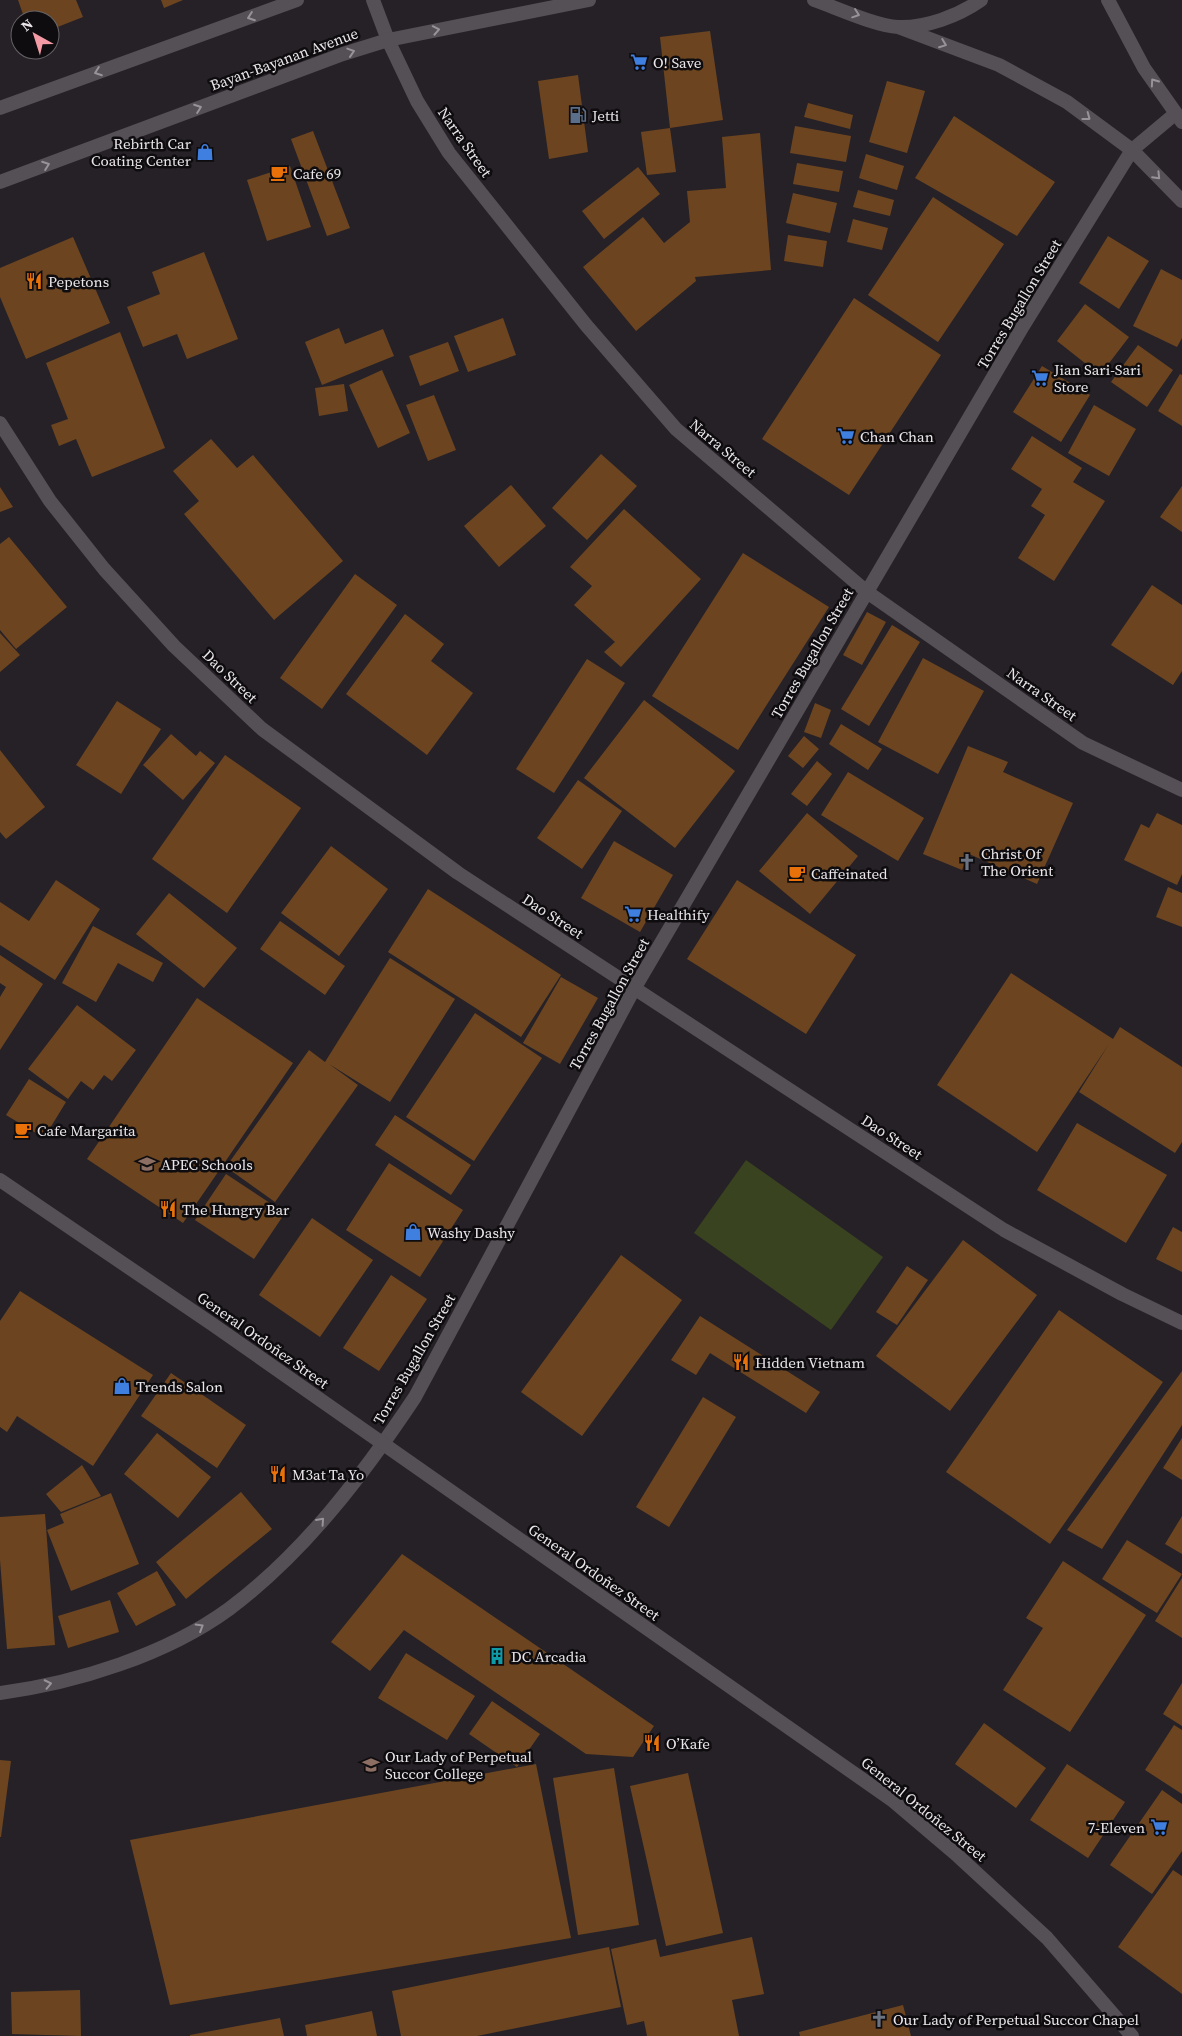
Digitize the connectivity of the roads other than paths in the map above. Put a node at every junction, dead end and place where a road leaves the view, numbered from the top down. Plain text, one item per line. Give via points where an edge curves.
1 (296, 0) edge
2 (373, 0) edge
3 (589, 0) edge
4 (814, 0) edge
5 (981, 0) edge
6 (1108, 0) edge
7 (898, 27) junction
8 (388, 40) junction
9 (0, 108) edge
10 (1179, 118) edge
11 (1132, 150) junction
12 (0, 182) edge
13 (1182, 202) edge
14 (0, 423) edge
15 (867, 592) junction
16 (1182, 790) edge
17 (634, 989) junction
18 (0, 1180) edge
19 (1182, 1323) edge
20 (383, 1445) junction
21 (0, 1693) edge
22 (1132, 2036) edge

1 -> 9 street
2 - 8 street, Narra Street
8 -> 3 street, Bayan-Bayanan Avenue
4 -> 7 street
5 - 7 street via 966,10 925,24
10 -> 6 street via 1144,68
7 -> 11 street via 999,65 1067,102
12 -> 8 street, Bayan-Bayanan Avenue
8 - 15 street, Narra Street via 417,101 449,153 586,325 676,429
10 - 11 street, Torres Bugallon Street
11 -> 13 street
11 - 15 street, Torres Bugallon Street via 1018,335
14 - 17 street, Dao Street via 50,502 104,569 174,646 262,729 458,873
15 - 16 street, Narra Street via 1083,743
15 - 17 street, Torres Bugallon Street
17 - 19 street, Dao Street via 1004,1230
17 - 20 street, Torres Bugallon Street via 414,1397
18 - 20 street, General Ordoñez Street
21 -> 20 street, Torres Bugallon Street via 62,1681 141,1655 178,1640 227,1610 302,1542
20 - 22 street, General Ordoñez Street via 892,1800 1047,1938

